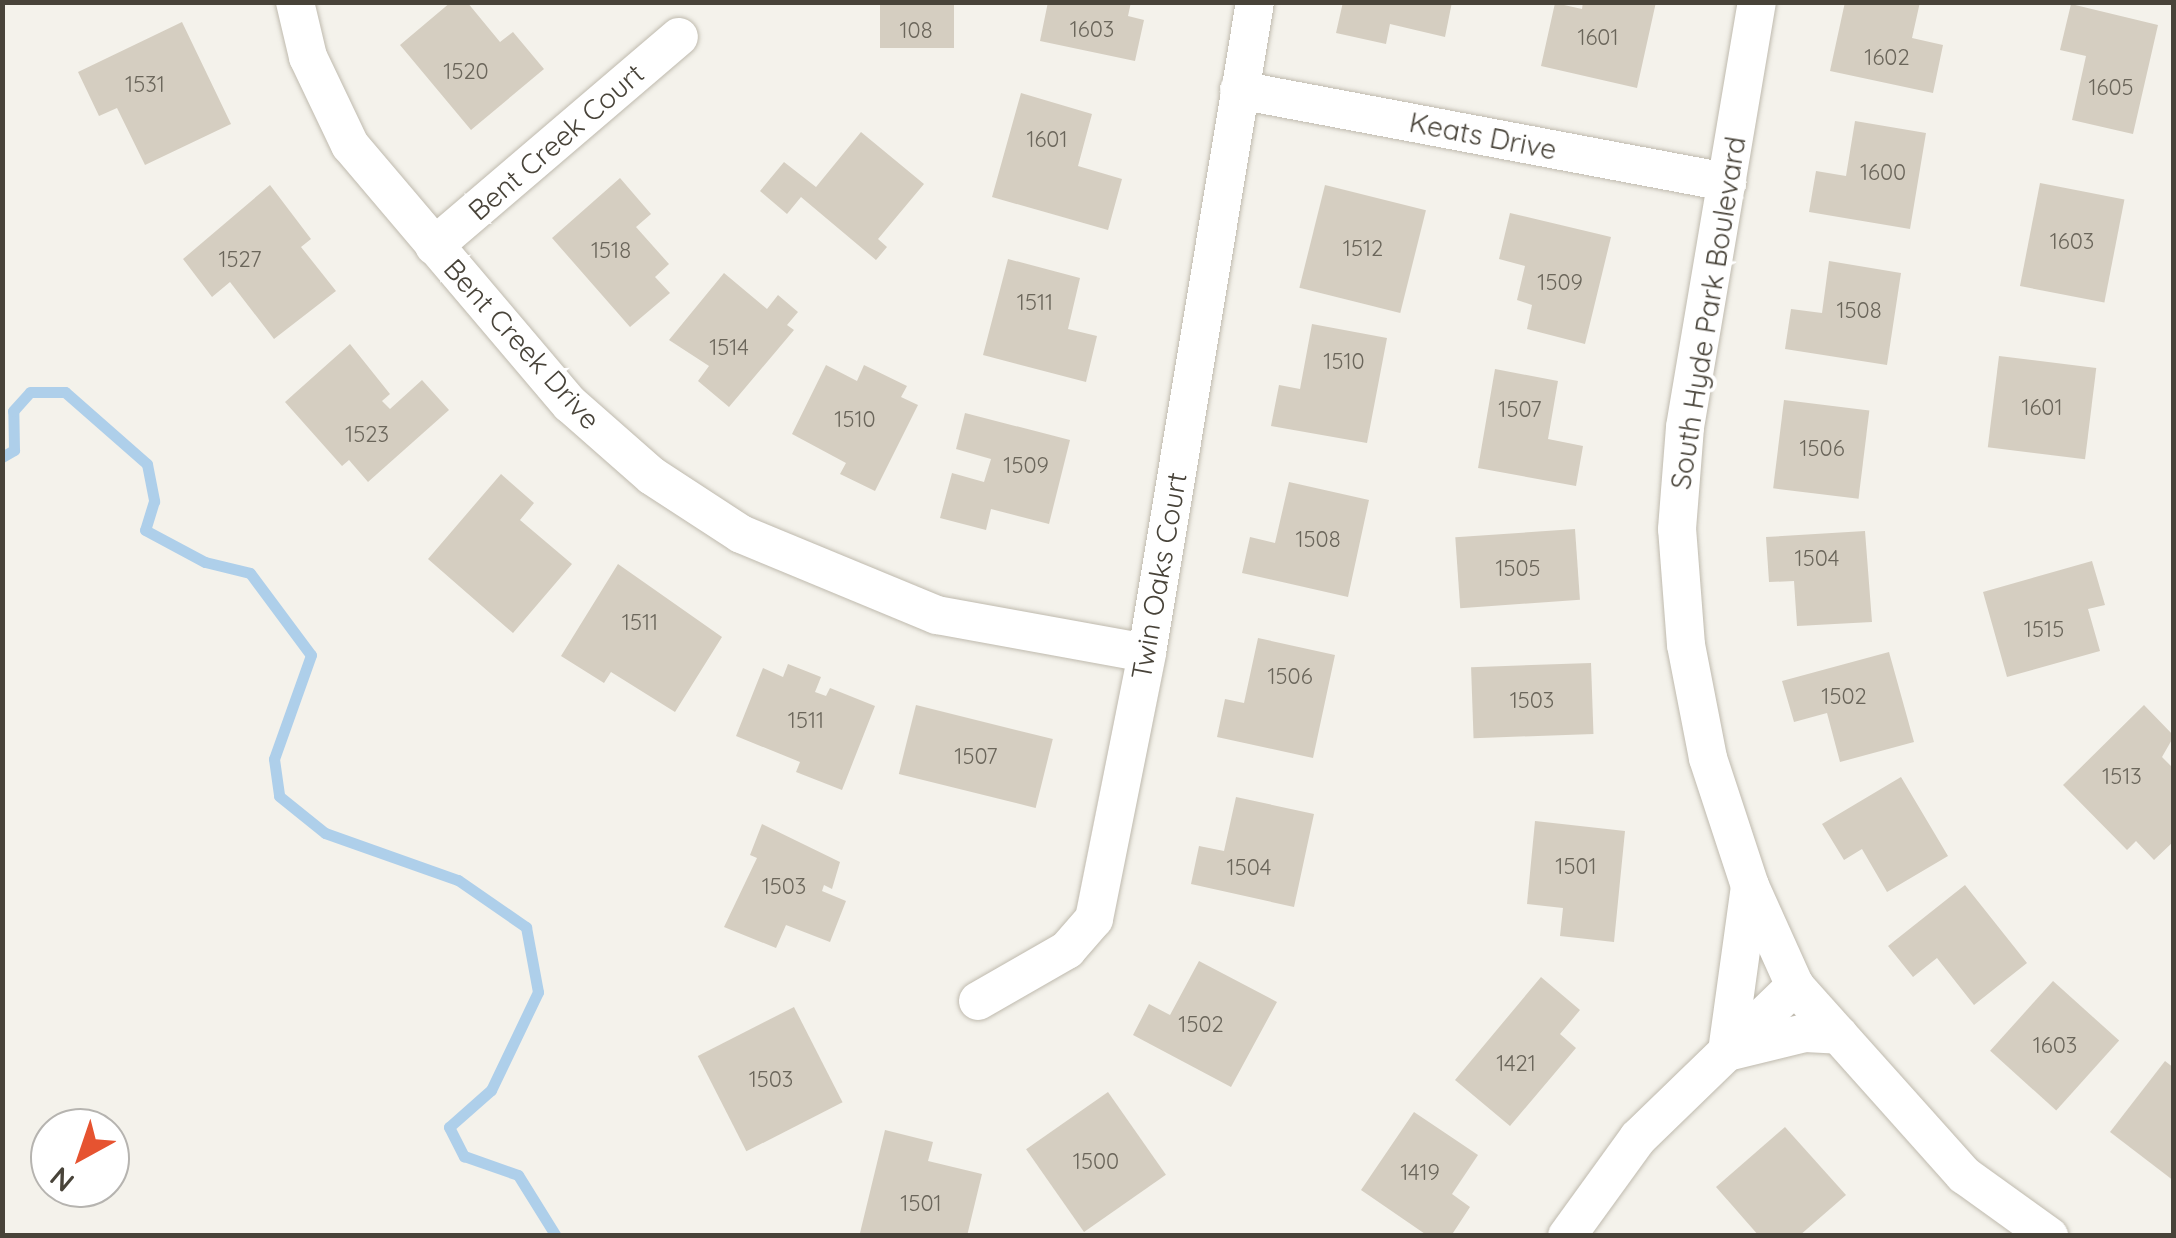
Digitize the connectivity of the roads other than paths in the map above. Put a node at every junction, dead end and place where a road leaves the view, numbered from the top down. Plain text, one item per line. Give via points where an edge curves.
1 (295, 2) edge
2 (1254, 2) edge
3 (1757, 2) edge
4 (679, 37) dead end
5 (1239, 90) junction
6 (1726, 182) junction
7 (434, 246) junction
8 (1147, 653) junction
9 (1750, 886) junction
10 (1795, 986) junction
11 (978, 1001) dead end
12 (1839, 1035) junction
13 (1727, 1052) junction
14 (1567, 1236) edge
15 (2049, 1236) edge

1 - 7 street, Bent Creek Drive via 308,57 350,145
2 - 5 street, Twin Oaks Court
3 - 6 street, South Hyde Park Boulevard
4 - 7 street, Bent Creek Court
5 - 6 street, Keats Drive
5 - 8 street, Twin Oaks Court
6 - 9 street, South Hyde Park Boulevard via 1685,427 1677,528 1686,645 1708,758
7 - 8 street, Bent Creek Drive via 570,404 652,476 741,534 936,615
8 - 11 street, Twin Oaks Court via 1094,919 1067,950
9 - 10 street, South Hyde Park Boulevard
9 - 13 street
10 - 12 street, South Hyde Park Boulevard
10 - 13 street
12 - 13 street via 1805,1033
12 - 15 street, South Hyde Park Boulevard via 1964,1176
13 - 14 street via 1638,1138

